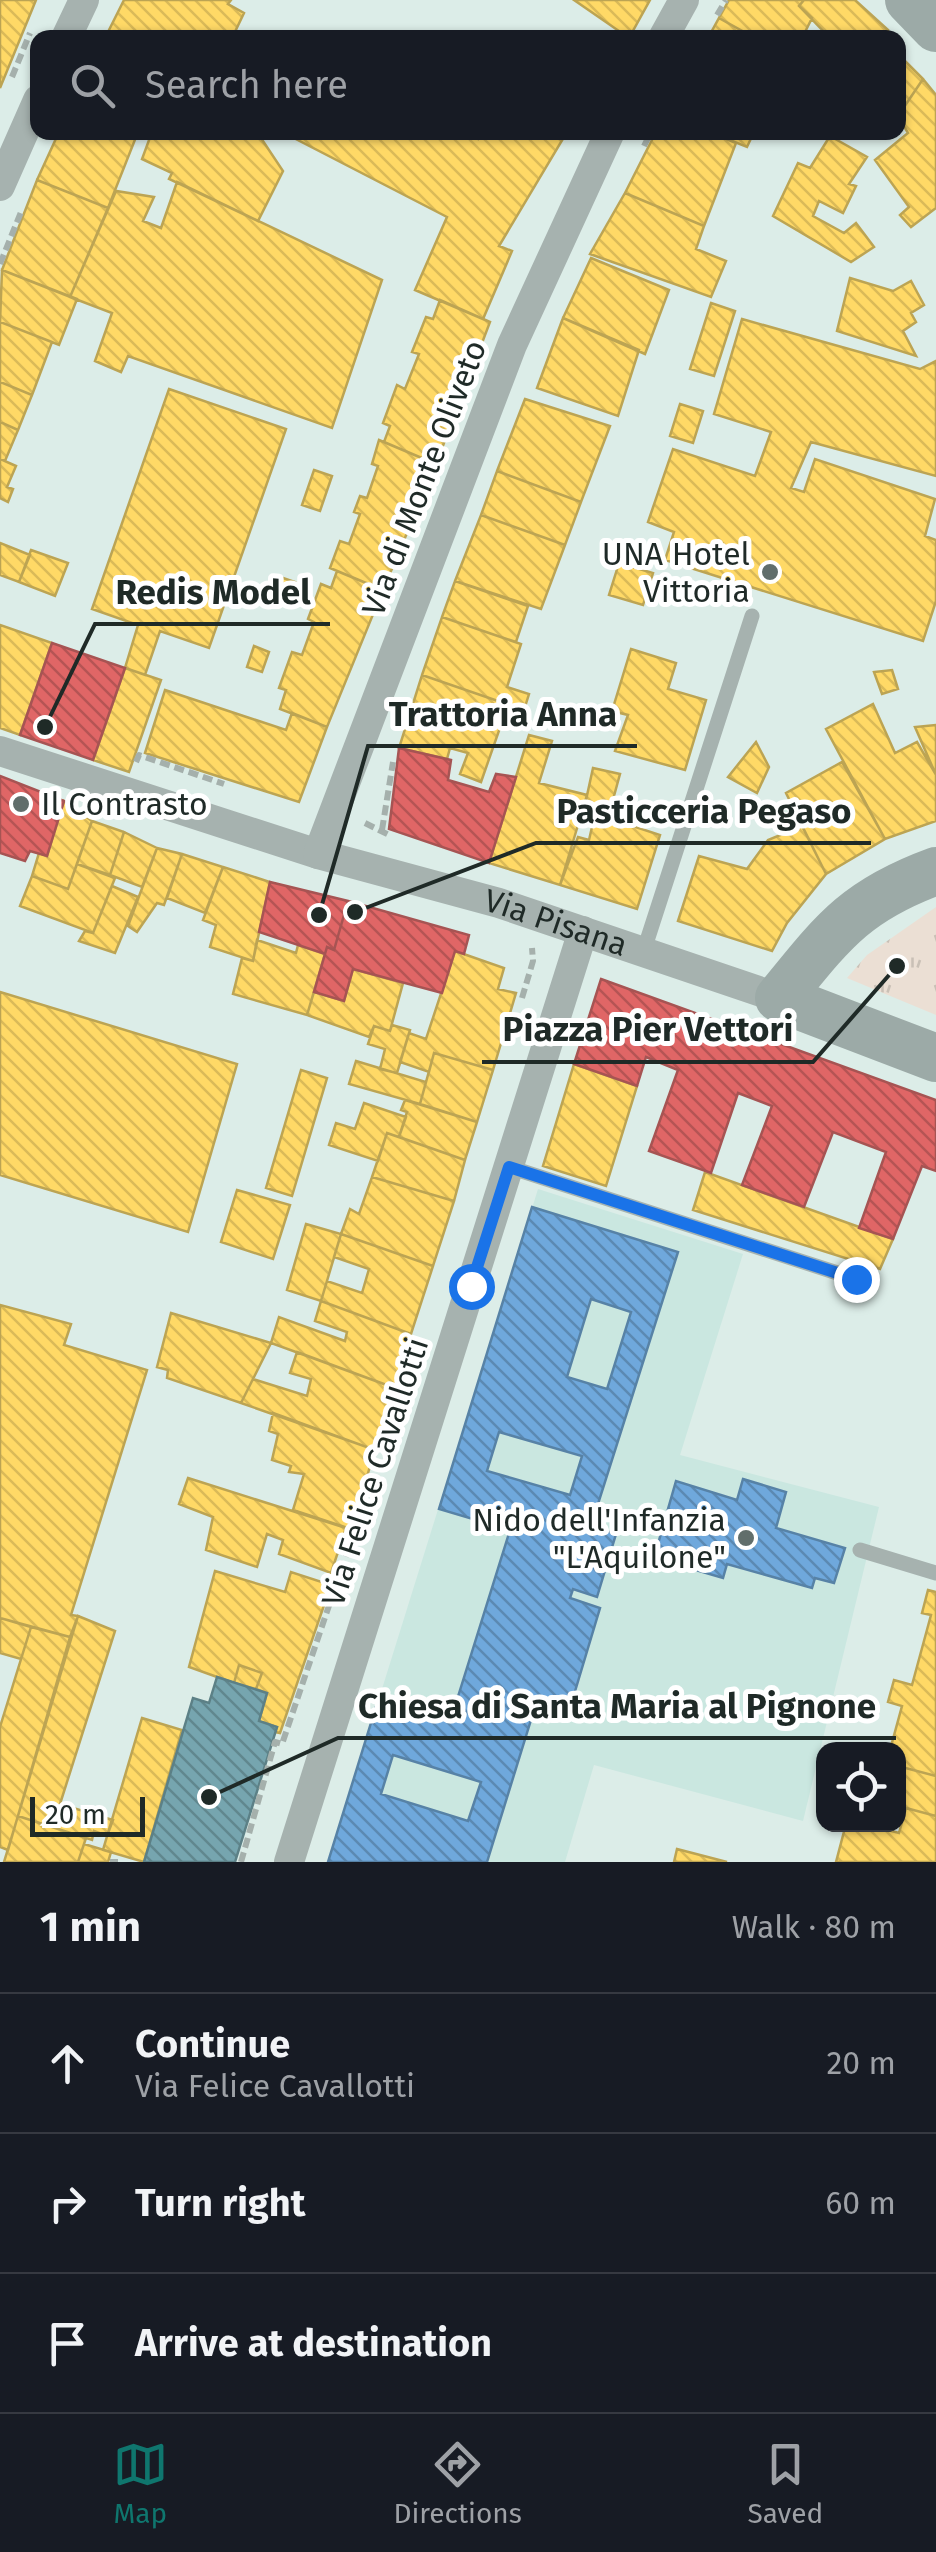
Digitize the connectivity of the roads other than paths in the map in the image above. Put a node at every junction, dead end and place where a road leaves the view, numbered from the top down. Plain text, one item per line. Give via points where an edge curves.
1 (84, 0) edge
2 (684, 0) edge
3 (909, 0) edge
4 (936, 28) edge
5 (70, 30) edge
6 (668, 30) edge
7 (30, 118) edge
8 (606, 140) edge
9 (0, 186) edge
10 (752, 616) dead end
11 (0, 751) edge
12 (318, 854) junction
13 (936, 871) edge
14 (584, 931) junction
15 (644, 950) junction
16 (779, 998) junction
17 (936, 1058) edge
18 (509, 1167) junction
19 (856, 1279) dead end
20 (860, 1550) dead end
21 (936, 1573) edge
22 (289, 1862) edge

1 - 5 street
2 - 6 street
3 - 4 main road
7 - 9 street
8 - 12 street, Via di Monte Oliveto via 512,345
10 - 15 lane
11 - 12 street, Via Pisana
12 - 14 street, Via Pisana
13 - 16 main road via 850,914
14 - 15 street, Via Pisana
14 - 18 street, Via Felice Cavallotti
15 - 16 street, Via Pisana
16 - 17 main road, Via Pisana
18 - 19 lane
18 - 22 street, Via Felice Cavallotti
20 - 21 lane

